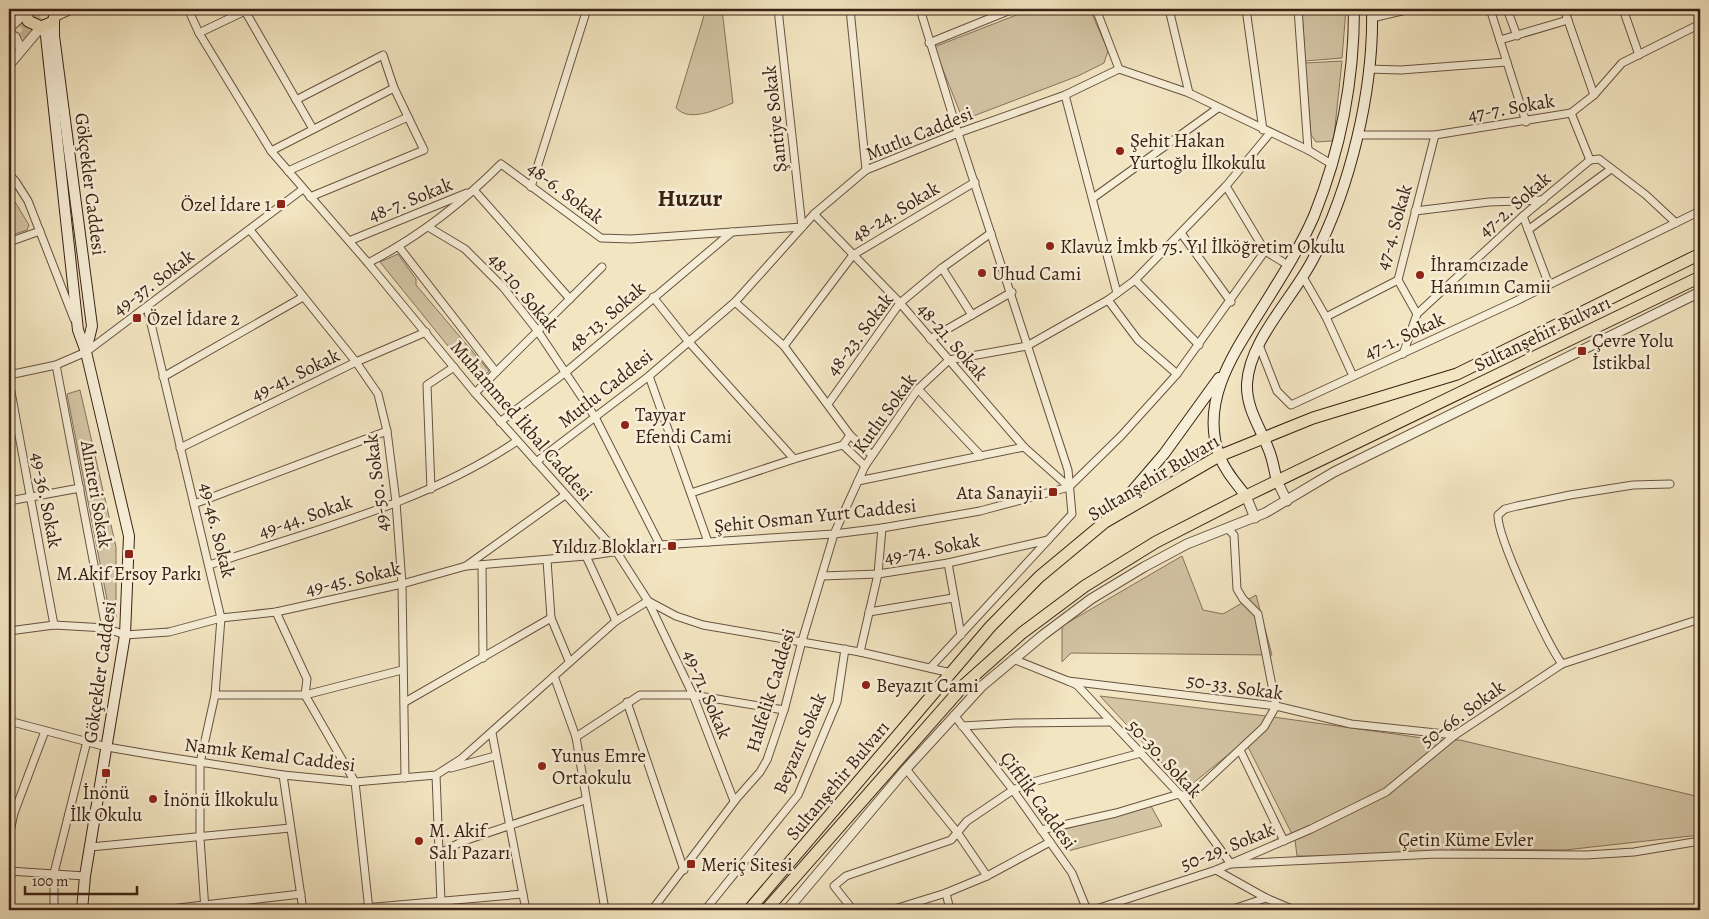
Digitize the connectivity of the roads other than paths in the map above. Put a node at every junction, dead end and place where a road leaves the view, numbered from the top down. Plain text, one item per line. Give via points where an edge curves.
1 (71, 9) edge
2 (188, 9) edge
3 (587, 9) edge
4 (778, 9) edge
5 (850, 9) edge
6 (920, 9) edge
7 (1013, 9) edge
8 (1096, 9) edge
9 (1169, 9) edge
10 (1246, 9) edge
11 (1298, 9) edge
12 (1354, 9) edge
13 (1410, 9) edge
14 (1490, 9) edge
15 (1508, 9) edge
16 (1564, 9) edge
17 (1623, 9) edge
18 (25, 10) edge
19 (1004, 10) edge
20 (1385, 12) edge
21 (1372, 13) edge
22 (1700, 14) edge
23 (56, 15) edge
24 (1568, 20) junction
25 (1699, 25) edge
26 (42, 27) junction
27 (9, 28) edge
28 (199, 33) junction
29 (9, 36) edge
30 (1517, 36) junction
31 (1500, 40) junction
32 (929, 43) junction
33 (13, 49) edge
34 (1640, 55) junction
35 (1507, 62) junction
36 (9, 65) edge
37 (1119, 69) junction
38 (1368, 69) junction
39 (394, 88) junction
40 (1189, 93) junction
41 (1065, 95) junction
42 (1594, 95) junction
43 (296, 100) junction
44 (1218, 108) junction
45 (1571, 113) junction
46 (408, 117) junction
47 (1526, 122) junction
48 (313, 129) junction
49 (1267, 132) junction
50 (958, 134) junction
51 (1358, 135) junction
52 (1435, 136) junction
53 (1308, 150) junction
54 (271, 151) junction
55 (1590, 160) junction
56 (1333, 165) junction
57 (1611, 169) junction
58 (866, 170) junction
59 (288, 171) junction
60 (9, 174) edge
61 (975, 182) junction
62 (1226, 186) junction
63 (531, 187) junction
64 (303, 189) junction
65 (474, 190) junction
66 (310, 197) junction
67 (1093, 198) junction
68 (1543, 200) junction
69 (1415, 211) junction
70 (1700, 211) edge
71 (814, 214) junction
72 (1523, 216) junction
73 (1676, 223) junction
74 (802, 227) junction
75 (430, 228) junction
76 (250, 230) junction
77 (1528, 230) junction
78 (40, 232) junction
79 (732, 232) junction
80 (992, 233) junction
81 (1181, 233) junction
82 (350, 241) junction
83 (9, 242) edge
84 (399, 247) junction
85 (1265, 251) junction
86 (1700, 254) edge
87 (853, 255) junction
88 (368, 263) junction
89 (1288, 265) junction
90 (602, 267) dead end
91 (942, 268) junction
92 (1700, 276) edge
93 (1303, 277) junction
94 (1135, 280) junction
95 (1398, 280) junction
96 (1549, 285) junction
97 (1012, 292) junction
98 (1700, 292) edge
99 (1117, 293) junction
100 (303, 297) junction
101 (653, 297) junction
102 (570, 299) junction
103 (1108, 300) junction
104 (735, 302) junction
105 (1230, 302) junction
106 (900, 303) junction
107 (147, 307) junction
108 (1417, 314) junction
109 (972, 315) junction
110 (1326, 317) junction
111 (78, 330) junction
112 (537, 330) junction
113 (426, 332) junction
114 (930, 339) junction
115 (688, 341) junction
116 (1199, 345) junction
117 (1259, 345) junction
118 (784, 346) junction
119 (1027, 346) junction
120 (86, 352) junction
121 (1403, 354) junction
122 (949, 360) junction
123 (356, 362) junction
124 (56, 365) junction
125 (454, 367) junction
126 (1227, 367) junction
127 (496, 372) junction
128 (566, 372) junction
129 (9, 374) edge
130 (1177, 374) junction
131 (649, 376) junction
132 (1353, 376) junction
133 (163, 377) junction
134 (9, 381) edge
135 (918, 389) junction
136 (475, 393) junction
137 (828, 404) junction
138 (595, 417) junction
139 (500, 422) junction
140 (387, 430) junction
141 (850, 435) junction
142 (1263, 437) junction
143 (517, 441) junction
144 (843, 445) junction
145 (1024, 447) junction
146 (180, 448) junction
147 (872, 454) junction
148 (981, 456) junction
149 (1219, 456) junction
150 (794, 458) junction
151 (536, 462) junction
152 (864, 466) junction
153 (858, 481) junction
154 (1276, 482) junction
155 (1670, 484) dead end
156 (80, 488) junction
157 (1068, 488) junction
158 (431, 489) junction
159 (690, 493) junction
160 (565, 495) junction
161 (1246, 496) junction
162 (30, 497) junction
163 (9, 501) edge
164 (1287, 501) junction
165 (396, 502) junction
166 (194, 504) junction
167 (1255, 518) junction
168 (1105, 522) junction
169 (882, 528) junction
170 (1228, 529) junction
171 (834, 534) junction
172 (1048, 540) junction
173 (708, 542) junction
174 (660, 545) junction
175 (616, 551) junction
176 (586, 556) junction
177 (547, 560) junction
178 (948, 563) junction
179 (209, 565) junction
180 (482, 565) junction
181 (466, 566) junction
182 (878, 574) junction
183 (822, 576) junction
184 (402, 584) junction
185 (954, 598) junction
186 (648, 602) junction
187 (276, 612) junction
188 (869, 612) junction
189 (221, 618) junction
190 (551, 618) junction
191 (1700, 619) edge
192 (616, 621) junction
193 (54, 625) junction
194 (106, 628) junction
195 (9, 631) edge
196 (125, 635) junction
197 (961, 635) junction
198 (802, 641) junction
199 (845, 649) junction
200 (860, 652) junction
201 (483, 658) junction
202 (1014, 659) junction
203 (569, 661) junction
204 (1562, 664) junction
205 (930, 668) junction
206 (402, 670) junction
207 (951, 673) junction
208 (554, 676) junction
209 (1068, 681) junction
210 (215, 695) junction
211 (305, 695) junction
212 (693, 695) junction
213 (405, 702) junction
214 (627, 702) junction
215 (1276, 706) junction
216 (784, 710) junction
217 (954, 715) junction
218 (9, 721) edge
219 (1110, 722) junction
220 (962, 726) junction
221 (45, 731) junction
222 (492, 733) junction
223 (1455, 735) junction
224 (576, 737) junction
225 (87, 741) junction
226 (107, 747) junction
227 (1240, 750) junction
228 (1141, 753) junction
229 (495, 756) junction
230 (200, 763) junction
231 (906, 769) junction
232 (446, 770) junction
233 (283, 775) junction
234 (436, 775) junction
235 (405, 778) junction
236 (355, 782) junction
237 (1013, 790) junction
238 (1179, 794) junction
239 (585, 800) junction
240 (1368, 800) joint
241 (734, 801) junction
242 (510, 826) junction
243 (290, 828) junction
244 (1041, 830) junction
245 (957, 832) junction
246 (9, 836) edge
247 (200, 838) junction
248 (1284, 841) junction
249 (1700, 841) edge
250 (1050, 842) junction
251 (90, 847) junction
252 (437, 854) junction
253 (1231, 864) junction
254 (684, 870) junction
255 (1216, 870) junction
256 (9, 871) edge
257 (54, 872) junction
258 (85, 876) junction
259 (987, 876) junction
260 (946, 892) junction
261 (301, 894) junction
262 (523, 894) junction
263 (1266, 898) junction
264 (441, 902) junction
265 (1123, 902) junction
266 (204, 908) edge
267 (369, 909) edge
268 (54, 910) edge
269 (82, 910) edge
270 (160, 910) edge
271 (303, 910) edge
272 (341, 910) edge
273 (526, 910) edge
274 (605, 910) edge
275 (652, 910) edge
276 (705, 910) edge
277 (749, 910) edge
278 (766, 910) edge
279 (787, 910) edge
280 (853, 910) edge
281 (891, 910) edge
282 (950, 910) edge
283 (1087, 910) edge
284 (1093, 910) edge
285 (1128, 910) edge
286 (1230, 910) edge
287 (1294, 910) edge

1 - 23 street
2 - 28 street, Muhammed İkbal Caddesi
3 - 63 street
4 - 74 street, Şantiye Sokak
5 - 58 street
6 - 32 street
7 - 19 street
8 - 37 street
9 - 40 street
10 - 49 street
11 - 53 street
12 - 56 main road via 1348,92
13 - 20 street
14 - 31 street
15 - 30 street
16 - 24 street
17 - 34 street
18 - 26 main road via 31,24
18 - 27 street
19 - 32 street
20 - 21 street
21 - 38 main road
22 - 25 street
23 - 26 main road
23 - 120 main road, Gökçekler Caddesi via 54,36 92,326
24 - 30 street
24 - 42 street
25 - 34 street, 47-7. Sokak
26 - 33 street
26 - 111 main road, Gökçekler Caddesi via 46,36
28 - 43 street via 245,11
28 - 54 street, Muhammed İkbal Caddesi
29 - 33 street via 15,37
30 - 31 street
31 - 35 street
32 - 50 street
33 - 36 street
34 - 42 street, 47-7. Sokak via 1622,63
35 - 38 street via 1401,70
35 - 47 street
37 - 40 street
37 - 41 street, Mutlu Caddesi
38 - 51 main road
39 - 43 street via 384,56
39 - 46 street
39 - 48 street
40 - 44 street
41 - 50 street, Mutlu Caddesi
41 - 67 street
42 - 45 street, 47-7. Sokak
43 - 48 street
44 - 49 street
44 - 67 street
45 - 47 street, 47-7. Sokak
45 - 55 street
46 - 59 street
46 - 66 street via 424,150
47 - 52 street, 47-7. Sokak
48 - 54 street
49 - 53 street
49 - 62 street
50 - 58 street, Mutlu Caddesi
50 - 61 street
51 - 52 street, 47-7. Sokak
51 - 93 main road via 1341,196
52 - 69 street, 47-4. Sokak
53 - 56 street
54 - 59 street, Muhammed İkbal Caddesi
55 - 57 street via 1599,159
55 - 68 street, 47-2. Sokak
56 - 89 main road via 1312,218
57 - 73 street
57 - 77 street
58 - 71 street, Mutlu Caddesi
59 - 64 street, Muhammed İkbal Caddesi
60 - 78 street via 28,201
61 - 80 street
61 - 87 street, 48-24. Sokak
62 - 81 street
62 - 85 street
63 - 65 street, 48-6. Sokak via 501,164
63 - 79 street, 48-6. Sokak via 600,238
64 - 66 street, Muhammed İkbal Caddesi
64 - 76 street, 49-37. Sokak
65 - 75 street, 48-7. Sokak
65 - 82 street, 48-7. Sokak
65 - 102 street
66 - 82 street, Muhammed İkbal Caddesi
67 - 99 street
68 - 69 street via 1489,202
68 - 72 street, 47-2. Sokak
69 - 95 street, 47-4. Sokak
70 - 73 street, 47-1. Sokak
71 - 74 street, Mutlu Caddesi
71 - 87 street, 48-21. Sokak
72 - 77 street
72 - 108 street, 47-2. Sokak
73 - 96 street, 47-1. Sokak
74 - 79 street, 48-6. Sokak
74 - 104 street, Mutlu Caddesi
75 - 84 street, 48-7. Sokak
75 - 112 street, 48-10. Sokak via 465,249 503,287
76 - 100 street, 49-50. Sokak
76 - 107 street, 49-37. Sokak
77 - 96 street
78 - 83 street
78 - 111 street
79 - 101 street, 48-13. Sokak
80 - 91 street, 48-23. Sokak
80 - 97 street
81 - 94 street
81 - 105 street
82 - 88 street, Muhammed İkbal Caddesi
84 - 88 street, 48-7. Sokak
84 - 127 street
85 - 89 street
85 - 105 street
86 - 142 main road, Sultanşehir Bulvarı via 1457,374 1313,418
87 - 106 street, 48-21. Sokak
87 - 118 street, 48-24. Sokak
88 - 113 street, Muhammed İkbal Caddesi
89 - 126 main road
90 - 102 street
91 - 106 street, 48-23. Sokak
91 - 109 street
92 - 154 main road, Sultanşehir Bulvarı
93 - 110 street
93 - 117 main road
94 - 99 street
94 - 116 street
95 - 108 street
95 - 110 street, 47-4. Sokak
96 - 121 street, 47-1. Sokak
97 - 109 street
97 - 119 street
98 - 164 street, Sultanşehir Bulvarı via 1334,472
99 - 103 street
100 - 123 street, 49-50. Sokak
100 - 133 street
101 - 115 street
101 - 128 street, 48-13. Sokak
102 - 112 street
103 - 119 street
103 - 130 street via 1138,340
104 - 115 street, Mutlu Caddesi
104 - 118 street
105 - 116 street
106 - 114 street, 48-21. Sokak
106 - 137 street, 48-23. Sokak
107 - 120 street, 49-37. Sokak
107 - 133 street, 49-46. Sokak
108 - 121 street
109 - 114 street
110 - 132 street
111 - 120 main road, Gökçekler Caddesi
112 - 127 street
112 - 128 street, 48-10. Sokak
113 - 123 street, 49-41. Sokak
113 - 125 street, Muhammed İkbal Caddesi
114 - 122 street, 48-21. Sokak
115 - 131 street, Mutlu Caddesi
115 - 150 street
116 - 130 street
117 - 132 street, 47-1. Sokak via 1277,391 1292,405
117 - 142 main road via 1249,366 1247,386 1251,410
118 - 137 street
119 - 122 street
119 - 157 street via 1068,470
120 - 124 street, 49-37. Sokak
120 - 196 main road, Gökçekler Caddesi via 129,536
121 - 132 street, 47-1. Sokak
122 - 135 street, Kutlu Sokak
122 - 145 street, 48-21. Sokak
123 - 140 street, 49-50. Sokak via 378,394
123 - 146 street, 49-41. Sokak
124 - 129 street, 49-37. Sokak
124 - 156 street, Alınteri Sokak
125 - 136 street, Muhammed İkbal Caddesi
125 - 158 street via 427,385
126 - 149 main road via 1214,404 1213,431
126 - 168 main road via 1164,454
127 - 136 street
128 - 138 street, 48-10. Sokak
128 - 139 street, 48-13. Sokak
130 - 157 street
131 - 138 street, Mutlu Caddesi
131 - 159 street
133 - 146 street, 49-46. Sokak
134 - 162 street, 49-36. Sokak
135 - 147 street, Kutlu Sokak
135 - 148 street
136 - 139 street, Muhammed İkbal Caddesi
137 - 141 street
138 - 151 street, Mutlu Caddesi
138 - 174 street, 48-10. Sokak
139 - 143 street, Muhammed İkbal Caddesi
140 - 165 street, 49-50. Sokak
140 - 166 street
141 - 144 street
141 - 147 street
142 - 149 main road, Sultanşehir Bulvarı
142 - 154 main road
143 - 151 street, Muhammed İkbal Caddesi
143 - 158 street, 49-44. Sokak via 486,462
144 - 150 street
144 - 152 street
145 - 148 street
145 - 157 street, 48-21. Sokak
146 - 166 street, 49-46. Sokak
147 - 152 street, Kutlu Sokak
148 - 153 street
149 - 161 main road via 1228,475
149 - 168 main road, Sultanşehir Bulvarı
150 - 159 street
151 - 160 street, Muhammed İkbal Caddesi
152 - 153 street, Kutlu Sokak
153 - 171 street, Kutlu Sokak
154 - 161 main road, Sultanşehir Bulvarı
154 - 164 street
155 - 204 street via 1633,485 1570,495 1505,509 1498,515 1513,565
156 - 162 street
156 - 194 street, Alınteri Sokak
157 - 169 street, Şehit Osman Yurt Caddesi via 980,511
157 - 172 street via 1072,514
158 - 165 street, 49-44. Sokak
159 - 173 street
160 - 175 street, Muhammed İkbal Caddesi
160 - 181 street, 49-45. Sokak
161 - 167 street
161 - 278 main road, Sultanşehir Bulvarı via 1156,542 1085,586 1022,633 948,702
162 - 163 street
162 - 193 street, 49-36. Sokak
164 - 167 street, Sultanşehir Bulvarı
165 - 179 street, 49-44. Sokak
165 - 184 street, 49-50. Sokak
166 - 179 street, 49-46. Sokak
167 - 170 street, Sultanşehir Bulvarı
168 - 207 main road, Sultanşehir Bulvarı via 1038,577
169 - 171 street, Şehit Osman Yurt Caddesi
169 - 182 street
170 - 202 street, Sultanşehir Bulvarı via 1187,544 1144,567 1077,609
170 - 215 street via 1234,536 1237,589 1258,614
171 - 173 street, Şehit Osman Yurt Caddesi
171 - 183 street, Halfelik Caddesi
172 - 178 street, 49-74. Sokak
172 - 197 street
173 - 174 street, Şehit Osman Yurt Caddesi
174 - 175 street, Şehit Osman Yurt Caddesi
175 - 176 street, Şehit Osman Yurt Caddesi
175 - 186 street, Muhammed İkbal Caddesi
176 - 177 street, Şehit Osman Yurt Caddesi
176 - 192 street
177 - 180 street, Şehit Osman Yurt Caddesi
177 - 190 street
178 - 182 street, 49-74. Sokak
178 - 185 street
179 - 189 street, 49-46. Sokak
180 - 181 street, Şehit Osman Yurt Caddesi
180 - 201 street
181 - 184 street, 49-45. Sokak
182 - 183 street, 49-74. Sokak
182 - 188 street
183 - 198 street, Halfelik Caddesi
184 - 187 street, 49-45. Sokak
184 - 206 street, 49-50. Sokak
185 - 188 street
185 - 197 street
186 - 192 street, Namık Kemal Caddesi
186 - 198 street via 703,625
186 - 212 street, 49-71. Sokak
187 - 189 street, 49-45. Sokak
187 - 211 street via 307,679
188 - 200 street
189 - 196 street, 49-45. Sokak via 169,632
189 - 210 street, 49-46. Sokak
190 - 201 street
190 - 203 street
191 - 204 street, 50-66. Sokak
192 - 203 street, Namık Kemal Caddesi
193 - 194 street
193 - 195 street
194 - 196 street
196 - 226 main road, Gökçekler Caddesi
197 - 205 street
198 - 199 street
198 - 216 street, Halfelik Caddesi
199 - 200 street
199 - 276 street, Beyazıt Sokak via 837,702 798,794
200 - 205 street
201 - 213 street
202 - 209 street, 50-33. Sokak
202 - 217 street, Sultanşehir Bulvarı
203 - 208 street, Namık Kemal Caddesi
204 - 223 street, 50-66. Sokak
205 - 207 street
206 - 211 street
206 - 213 street, 49-50. Sokak
207 - 277 main road, Sultanşehir Bulvarı
208 - 222 street, Namık Kemal Caddesi
208 - 224 street
209 - 215 street, 50-33. Sokak
209 - 219 street, 50-30. Sokak via 1077,685
210 - 211 street
210 - 230 street, 49-46. Sokak
211 - 236 street
212 - 214 street via 640,695
212 - 216 street
212 - 241 street, 49-71. Sokak
213 - 235 street, 49-50. Sokak
214 - 224 street
214 - 254 street
215 - 223 street, 50-33. Sokak via 1351,724
215 - 227 street via 1264,727
216 - 241 street, Halfelik Caddesi via 760,772
217 - 220 street, Çiftlik Caddesi
217 - 231 street, Sultanşehir Bulvarı
218 - 221 street, Namık Kemal Caddesi
219 - 220 street
219 - 228 street, 50-30. Sokak
220 - 237 street, Çiftlik Caddesi
221 - 225 street, Namık Kemal Caddesi
221 - 246 street via 14,813
222 - 229 street
222 - 232 street, Namık Kemal Caddesi
223 - 240 street, 50-66. Sokak via 1386,792
224 - 239 street
225 - 226 street, Namık Kemal Caddesi
225 - 257 street
226 - 230 street, Namık Kemal Caddesi
226 - 251 main road, Gökçekler Caddesi
227 - 238 street via 1189,797
227 - 248 street
228 - 237 street
228 - 238 street, 50-30. Sokak
229 - 232 street
229 - 242 street
230 - 233 street, Namık Kemal Caddesi
230 - 247 street, 49-46. Sokak
231 - 245 street
231 - 279 street, Sultanşehir Bulvarı
232 - 234 street, Namık Kemal Caddesi
233 - 236 street, Namık Kemal Caddesi
233 - 243 street
234 - 235 street, Namık Kemal Caddesi
234 - 252 street
235 - 236 street, Namık Kemal Caddesi
236 - 267 street
237 - 244 street, Çiftlik Caddesi
237 - 245 street via 967,820
238 - 244 street
238 - 253 street, 50-30. Sokak
239 - 242 street
239 - 274 street
240 - 248 street, 50-29. Sokak
241 - 254 street, Halfelik Caddesi
242 - 252 street via 461,842
242 - 262 street
243 - 247 street
243 - 261 street
244 - 250 street, Çiftlik Caddesi
245 - 259 street
245 - 280 street via 951,840 846,876 834,886
247 - 251 street
247 - 266 street, 49-46. Sokak
248 - 253 street, 50-29. Sokak
249 - 253 street, Çetin Küme Evler via 1634,852 1586,855 1437,854
250 - 259 street
250 - 283 street, Çiftlik Caddesi via 1072,873
251 - 258 main road, Gökçekler Caddesi
252 - 264 street
253 - 255 street, 50-29. Sokak
254 - 275 street, Halfelik Caddesi
255 - 263 street
255 - 265 street, 50-29. Sokak
256 - 257 street
257 - 258 street
257 - 268 street
258 - 269 main road, Gökçekler Caddesi
259 - 260 street
260 - 281 street
260 - 282 street
261 - 266 street
261 - 271 street
262 - 264 street
262 - 273 street
263 - 286 street
263 - 287 street
264 - 267 street
265 - 284 street, 50-29. Sokak
265 - 285 street
266 - 270 street
267 - 272 street

